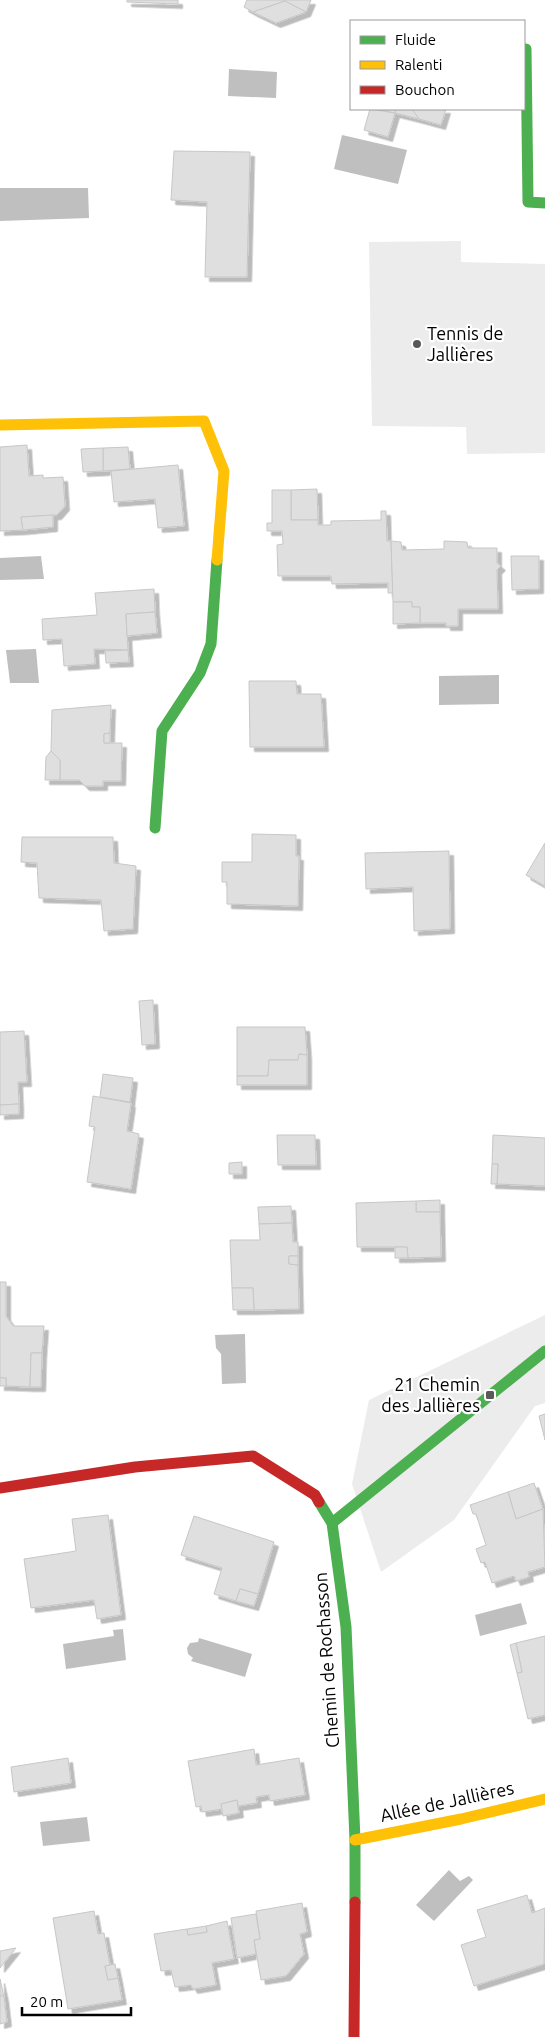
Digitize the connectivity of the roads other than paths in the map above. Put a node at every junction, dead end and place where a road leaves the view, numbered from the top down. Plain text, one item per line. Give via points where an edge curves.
1 (526, 49) dead end
2 (545, 203) edge
3 (0, 425) edge
4 (155, 828) dead end
5 (545, 1351) edge
6 (0, 1488) edge
7 (332, 1522) junction
8 (545, 1798) edge
9 (356, 1840) junction
10 (355, 2036) edge

1 - 2 street via 528,202
3 - 4 street via 204,421 224,471 211,644 200,673 162,731
5 - 7 street
6 - 7 street, Chemin de Rochasson via 135,1468 254,1456 315,1495
7 - 9 street, Chemin de Rochasson via 346,1627
8 - 9 street, Allée de Jallières
9 - 10 street, Chemin de Rochasson

